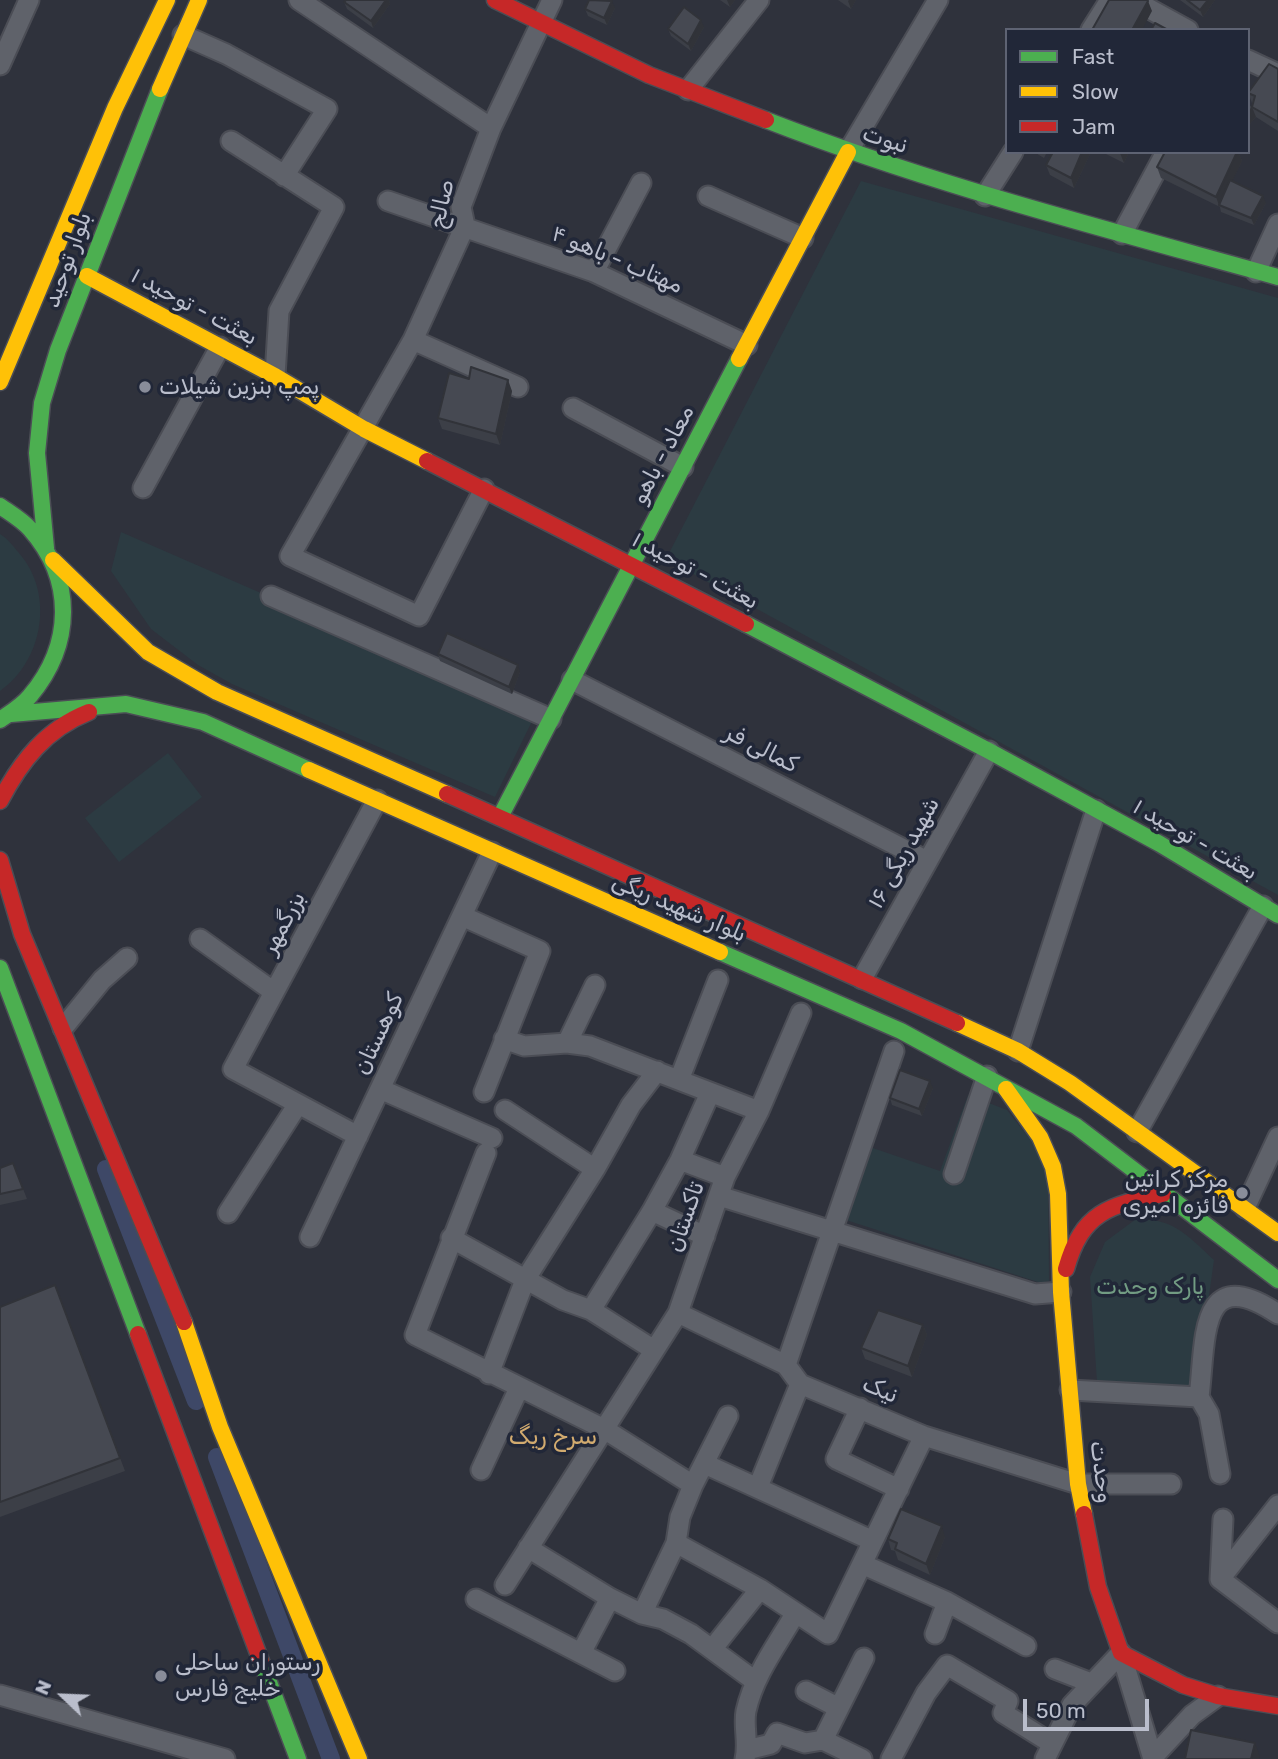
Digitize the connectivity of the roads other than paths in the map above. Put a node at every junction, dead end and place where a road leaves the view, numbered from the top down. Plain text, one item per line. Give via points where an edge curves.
1 (29, 0) edge
2 (167, 0) edge
3 (199, 0) edge
4 (299, 0) edge
5 (495, 0) edge
6 (552, 0) edge
7 (759, 0) edge
8 (938, 0) edge
9 (1110, 0) edge
10 (1133, 0) edge
11 (539, 23) junction
12 (1092, 28) edge
13 (1184, 28) edge
14 (183, 35) junction
15 (1250, 61) edge
16 (0, 65) edge
17 (1278, 74) edge
18 (688, 90) junction
19 (491, 128) junction
20 (231, 141) dead end
21 (848, 152) junction
22 (1012, 154) edge
23 (1165, 154) edge
24 (285, 176) junction
25 (641, 183) dead end
26 (708, 195) dead end
27 (985, 196) junction
28 (388, 201) dead end
29 (1278, 224) edge
30 (466, 226) junction
31 (1122, 234) junction
32 (803, 238) junction
33 (594, 272) junction
34 (1256, 272) junction
35 (87, 276) junction
36 (1278, 277) edge
37 (413, 340) junction
38 (747, 345) junction
39 (220, 348) junction
40 (275, 376) junction
41 (0, 382) edge
42 (519, 387) dead end
43 (573, 408) dead end
44 (364, 429) junction
45 (682, 467) junction
46 (143, 488) dead end
47 (484, 489) junction
48 (0, 506) edge
49 (50, 554) junction
50 (632, 564) junction
51 (271, 596) dead end
52 (572, 680) junction
53 (108, 706) junction
54 (5, 717) edge
55 (551, 719) junction
56 (989, 751) junction
57 (377, 800) junction
58 (0, 801) edge
59 (1096, 810) junction
60 (500, 817) junction
61 (492, 852) junction
62 (0, 860) edge
63 (927, 861) junction
64 (1271, 911) edge
65 (462, 916) junction
66 (200, 939) dead end
67 (127, 958) dead end
68 (0, 968) edge
69 (862, 979) junction
70 (718, 980) dead end
71 (595, 985) dead end
72 (274, 992) junction
73 (800, 1013) dead end
74 (20, 1021) junction
75 (63, 1028) junction
76 (504, 1039) junction
77 (567, 1043) junction
78 (894, 1051) dead end
79 (1018, 1051) junction
80 (657, 1071) junction
81 (679, 1080) junction
82 (995, 1080) junction
83 (380, 1089) junction
84 (484, 1092) dead end
85 (710, 1093) junction
86 (298, 1104) junction
87 (505, 1110) dead end
88 (759, 1111) junction
89 (1137, 1132) junction
90 (358, 1136) junction
91 (1278, 1137) edge
92 (680, 1160) junction
93 (595, 1169) junction
94 (954, 1174) dead end
95 (725, 1177) junction
96 (1163, 1194) junction
97 (719, 1196) junction
98 (1245, 1208) junction
99 (652, 1211) junction
100 (228, 1213) dead end
101 (834, 1231) junction
102 (1278, 1233) edge
103 (705, 1236) junction
104 (310, 1237) dead end
105 (451, 1238) junction
106 (525, 1279) junction
107 (1278, 1280) edge
108 (1061, 1292) junction
109 (591, 1310) junction
110 (678, 1313) junction
111 (1278, 1314) edge
112 (654, 1350) junction
113 (786, 1364) junction
114 (489, 1374) junction
115 (800, 1384) junction
116 (519, 1388) junction
117 (1070, 1390) junction
118 (1199, 1397) junction
119 (860, 1408) junction
120 (728, 1416) dead end
121 (604, 1429) junction
122 (209, 1431) junction
123 (924, 1436) junction
124 (177, 1442) junction
125 (705, 1464) junction
126 (481, 1470) dead end
127 (1220, 1474) dead end
128 (1078, 1484) junction
129 (1171, 1484) dead end
130 (693, 1485) junction
131 (758, 1487) junction
132 (899, 1489) junction
133 (1278, 1505) edge
134 (1223, 1519) dead end
135 (873, 1541) junction
136 (676, 1543) junction
137 (528, 1548) junction
138 (862, 1563) junction
139 (1220, 1579) junction
140 (505, 1585) dead end
141 (760, 1589) junction
142 (610, 1598) junction
143 (476, 1599) dead end
144 (947, 1602) junction
145 (642, 1614) junction
146 (795, 1614) junction
147 (1278, 1623) edge
148 (934, 1634) dead end
149 (1026, 1646) dead end
150 (713, 1648) junction
151 (581, 1653) junction
152 (1121, 1653) junction
153 (863, 1658) dead end
154 (1055, 1669) dead end
155 (615, 1671) dead end
156 (755, 1681) junction
157 (1091, 1683) junction
158 (806, 1691) dead end
159 (0, 1695) edge
160 (1218, 1696) junction
161 (1278, 1706) edge
162 (839, 1708) junction
163 (823, 1740) junction
164 (1048, 1751) edge
165 (746, 1755) edge
166 (1153, 1758) edge
167 (225, 1759) edge
168 (298, 1759) edge
169 (359, 1759) edge
170 (862, 1759) edge
171 (891, 1759) edge

1 - 16 street
2 - 41 main road, بلوار توحید via 115,108
3 - 14 main road, بلوار توحید
4 - 19 street
5 - 11 main road, نبوت
6 - 11 street, صالح
7 - 18 street
8 - 21 street
9 - 12 street
10 - 13 street
11 - 18 main road, نبوت
11 - 19 street, صالح
14 - 24 street via 327,108
14 - 35 main road, بلوار توحید via 144,123
15 - 17 street
18 - 21 main road, نبوت
19 - 30 street, صالح via 461,207
20 - 24 street
21 - 27 main road, نبوت
21 - 32 main road, معاد - باهو
22 - 27 street
23 - 31 street
24 - 40 street via 334,207 279,311
25 - 33 street
26 - 32 street
27 - 31 main road, نبوت
28 - 30 street, مهتاب - باهو ۴
29 - 34 street
30 - 33 street, مهتاب - باهو ۴
30 - 37 street, صالح
31 - 34 main road, نبوت
32 - 38 main road, معاد - باهو
33 - 38 street, مهتاب - باهو ۴
34 - 36 main road, نبوت
35 - 39 main road, بعثت - توحید ۱
35 - 49 main road, بلوار توحید via 57,355 39,422 37,453
37 - 42 street
37 - 44 street, صالح
38 - 45 main road, معاد - باهو
39 - 40 main road, بعثت - توحید ۱
39 - 46 street
40 - 44 main road, بعثت - توحید ۱
43 - 45 street
44 - 47 main road, بعثت - توحید ۱
44 - 47 street, صالح via 290,556 419,616
45 - 50 main road, معاد - باهو
47 - 50 main road, بعثت - توحید ۱
48 - 49 main road, بلوار شهید ریگی via 24,523
49 - 54 main road via 63,594 64,628 55,661 36,691
49 - 60 main road, بلوار شهید ریگی via 148,652 216,692
50 - 52 main road, معاد - باهو
50 - 56 main road, بعثت - توحید ۱
51 - 55 street
52 - 55 main road, معاد - باهو
52 - 63 street, کمالی فر
53 - 54 main road, بلوار شهید ریگی
53 - 57 main road, بلوار شهید ریگی via 126,704 203,722
53 - 58 main road via 83,714 45,737 18,766
55 - 60 main road, معاد - باهو
56 - 59 main road, بعثت - توحید ۱
56 - 63 street, شهید ریگی ۱۶
57 - 61 main road, بلوار شهید ریگی
57 - 72 street, بزرگمهر
59 - 64 main road, بعثت - توحید ۱
59 - 79 street
60 - 69 main road, بلوار شهید ریگی
61 - 65 street, کوهستان
61 - 82 main road, بلوار شهید ریگی via 901,1031
62 - 75 main road via 22,934
63 - 69 street, شهید ریگی ۱۶
64 - 89 street
65 - 76 street via 540,951
65 - 83 street, کوهستان
66 - 72 street
67 - 75 street via 102,980
68 - 74 main road
69 - 79 main road, بلوار شهید ریگی
70 - 81 street
71 - 77 street
72 - 86 street, بزرگمهر via 233,1069
73 - 88 street, تاکستان
74 - 75 main road
74 - 124 main road
75 - 122 main road via 181,1312
76 - 77 street via 524,1045
76 - 84 street
77 - 80 street via 590,1046
78 - 101 street
79 - 89 main road, بلوار شهید ریگی
80 - 81 street
80 - 93 street via 631,1105
81 - 85 street
82 - 94 street
82 - 96 main road, بلوار شهید ریگی via 1076,1126
82 - 108 main road via 1040,1138 1053,1167
83 - 90 street, کوهستان
83 - 105 street via 489,1146
85 - 88 street
85 - 92 street
86 - 90 street
86 - 100 street
87 - 93 street
88 - 95 street, تاکستان
89 - 98 main road, بلوار شهید ریگی
90 - 104 street, کوهستان
91 - 98 street
92 - 95 street
92 - 99 street
93 - 106 street
95 - 97 street, تاکستان
96 - 107 main road, بلوار شهید ریگی
96 - 108 main road via 1112,1206 1092,1218 1073,1241
97 - 101 street
97 - 103 street, تاکستان
98 - 102 main road, بلوار شهید ریگی
99 - 103 street
99 - 109 street
101 - 108 street via 1035,1294
101 - 113 street
103 - 110 street, تاکستان
105 - 106 street
105 - 114 street via 415,1335
106 - 109 street
106 - 114 street
108 - 117 main road, وحدت
109 - 112 street
110 - 112 street, تاکستان
110 - 113 street
111 - 118 street via 1235,1295 1219,1301 1208,1321
112 - 121 street, تاکستان
113 - 115 street
114 - 116 street
115 - 119 street, نیک
115 - 131 street
116 - 121 street
116 - 126 street
117 - 118 street
117 - 128 main road, وحدت
118 - 127 street via 1209,1415
119 - 123 street, نیک
119 - 132 street via 836,1460
120 - 125 street
121 - 130 street
121 - 137 street, تاکستان
122 - 124 main road
122 - 169 main road
123 - 128 street, نیک
123 - 132 street
124 - 168 main road
125 - 130 street
125 - 131 street
128 - 129 street, نیک
128 - 152 main road, وحدت via 1098,1587
130 - 136 street
131 - 135 street
132 - 135 street
133 - 139 street
134 - 139 street
135 - 138 street
136 - 141 street
136 - 145 street
137 - 140 street, تاکستان
137 - 142 street
138 - 144 street
138 - 146 street via 828,1634
139 - 147 street
141 - 146 street
141 - 150 street
142 - 145 street
142 - 151 street
143 - 151 street
144 - 148 street
144 - 149 street
145 - 150 street via 663,1619
146 - 156 street
150 - 156 street
151 - 155 street
152 - 157 street
152 - 160 main road via 1183,1685
152 - 166 street
153 - 162 street
154 - 157 street
156 - 165 street via 745,1714
157 - 164 street via 1072,1705
158 - 162 street
159 - 167 street
160 - 161 main road
160 - 166 street via 1192,1715
162 - 163 street
163 - 165 street via 805,1743 777,1732 771,1744
163 - 170 street
164 - 171 street via 1003,1713 1009,1701 947,1665 926,1693

